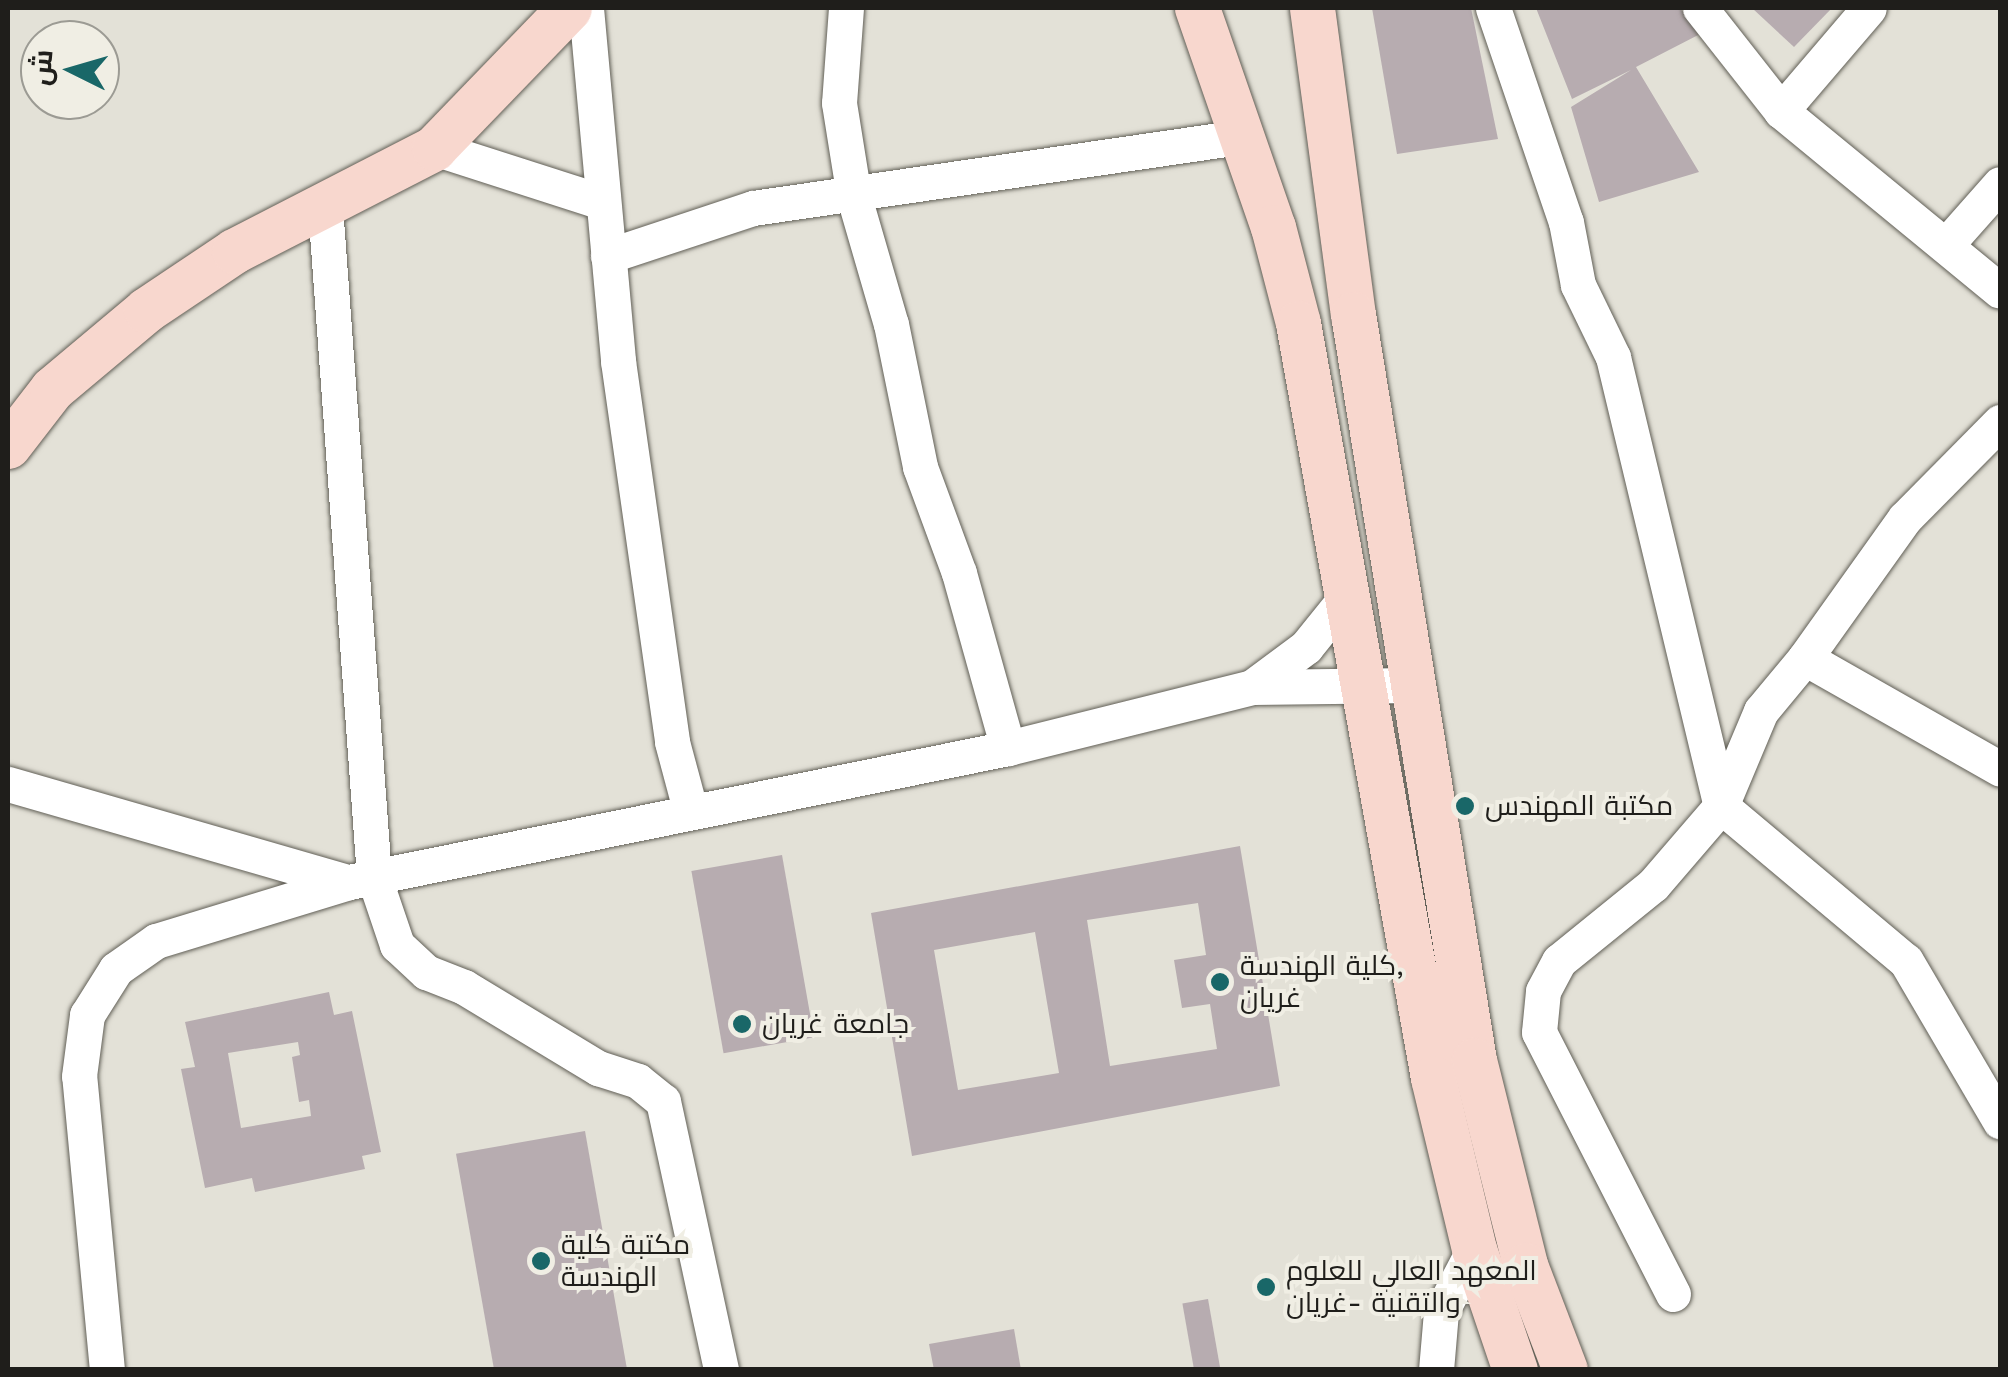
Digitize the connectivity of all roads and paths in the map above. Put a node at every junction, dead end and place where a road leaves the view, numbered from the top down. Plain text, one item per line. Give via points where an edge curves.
1 (569, 8) edge
2 (586, 8) edge
3 (846, 8) edge
4 (1197, 8) edge
5 (1312, 8) edge
6 (1493, 8) edge
7 (1700, 8) edge
8 (1869, 8) edge
9 (1781, 111) junction
10 (1242, 137) junction
11 (434, 148) junction
12 (2000, 184) edge
13 (854, 197) junction
14 (600, 201) junction
15 (325, 206) junction
16 (1946, 246) junction
17 (608, 256) junction
18 (2000, 290) edge
19 (1997, 437) edge
20 (8, 446) edge
21 (1347, 596) junction
22 (1805, 658) junction
23 (1414, 685) junction
24 (1252, 687) junction
25 (1361, 688) junction
26 (1008, 748) junction
27 (2000, 769) edge
28 (8, 784) edge
29 (1721, 806) junction
30 (690, 808) junction
31 (361, 880) junction
32 (2000, 1120) edge
33 (1474, 1249) junction
34 (1673, 1294) dead end
35 (106, 1370) edge
36 (720, 1370) edge
37 (1436, 1370) edge
38 (1515, 1370) edge
39 (1565, 1370) edge

1 - 11 main road
2 - 14 street
3 - 13 street via 839,102
4 - 10 main road
5 - 23 main road via 1353,314
6 - 29 street via 1566,222 1578,285 1613,357
7 - 9 street
8 - 9 street
9 - 16 street
10 - 13 street
10 - 21 main road via 1298,322
11 - 14 street
11 - 15 main road
12 - 16 street
13 - 17 street via 753,208
13 - 26 street via 891,324 920,467 959,573
14 - 17 street
15 - 20 main road via 234,251 146,310 52,388
15 - 31 street
16 - 18 street
17 - 30 street via 657,646
19 - 22 street via 1905,518
21 - 24 street via 1306,647
21 - 25 main road
22 - 27 street
22 - 29 street via 1761,711
23 - 25 street
23 - 39 main road via 1496,1163
24 - 25 street
24 - 26 street
25 - 33 main road via 1433,1078
26 - 30 street
28 - 31 street
29 - 32 street via 1906,961
29 - 34 street via 1653,885 1559,961 1543,990 1540,1018 1539,1032 1560,1078 1594,1130
30 - 31 street
31 - 35 street via 156,941 116,969 88,1015 79,1076
31 - 36 street via 396,945 426,972 663,1101
33 - 37 street via 1441,1312
33 - 38 main road

